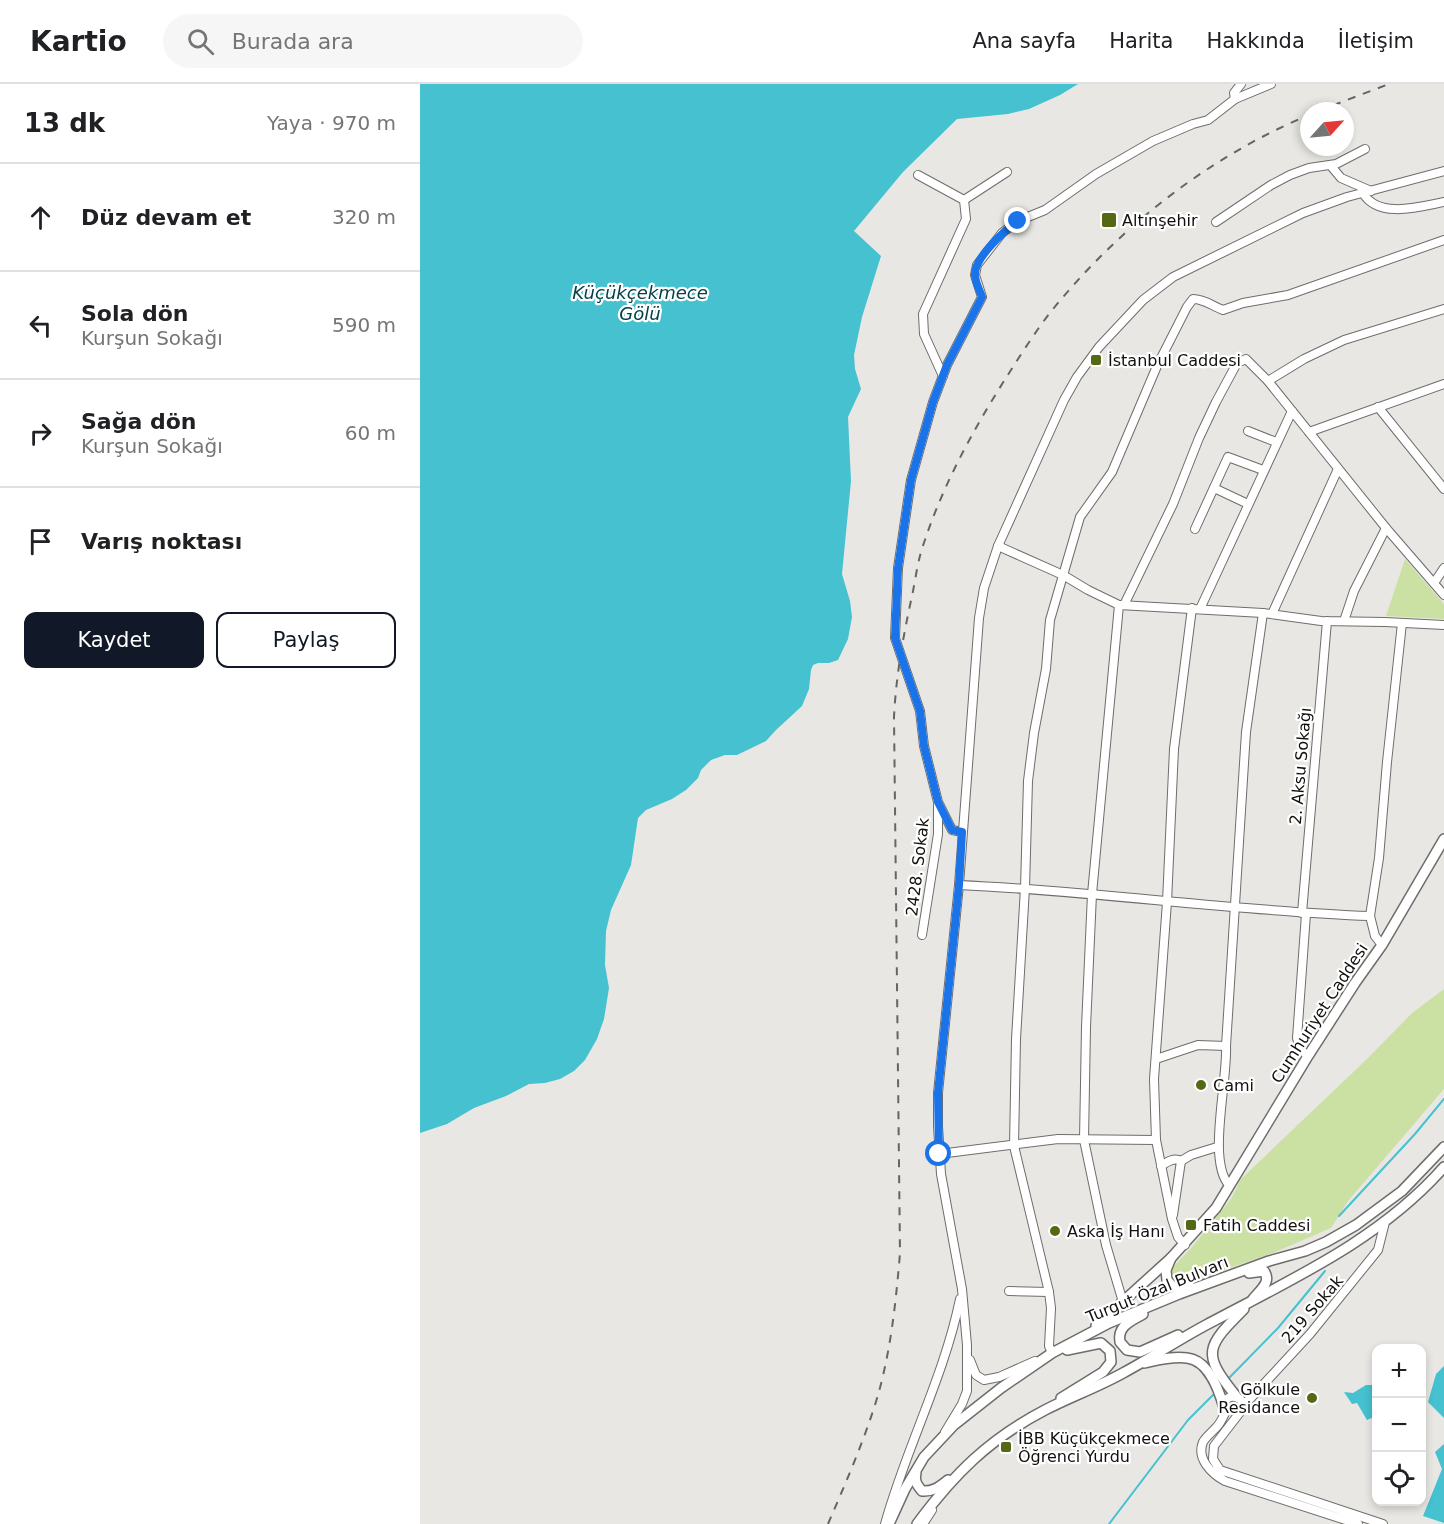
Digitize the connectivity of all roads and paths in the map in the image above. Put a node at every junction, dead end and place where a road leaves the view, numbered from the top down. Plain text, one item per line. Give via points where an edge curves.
1 (1241, 84) edge
2 (1271, 84) edge
3 (1235, 99) junction
4 (1365, 149) dead end
5 (1331, 166) junction
6 (1444, 171) edge
7 (1007, 172) dead end
8 (918, 175) dead end
9 (1367, 192) junction
10 (964, 200) junction
11 (1444, 202) edge
12 (1215, 222) dead end
13 (1444, 240) edge
14 (1444, 309) edge
15 (943, 376) junction
16 (1268, 381) junction
17 (1444, 384) edge
18 (1378, 407) junction
19 (1292, 411) junction
20 (1248, 431) dead end
21 (1309, 432) junction
22 (1276, 442) junction
23 (1338, 469) junction
24 (1263, 470) junction
25 (1215, 488) junction
26 (1444, 489) edge
27 (1248, 504) junction
28 (1386, 528) junction
29 (1195, 529) dead end
30 (998, 546) junction
31 (1444, 568) edge
32 (1064, 575) junction
33 (1434, 583) junction
34 (1444, 595) edge
35 (1122, 605) junction
36 (1196, 608) junction
37 (1263, 613) junction
38 (1272, 614) junction
39 (1327, 621) junction
40 (1344, 621) junction
41 (1402, 623) junction
42 (1444, 626) edge
43 (938, 802) junction
44 (962, 832) junction
45 (1444, 839) edge
46 (959, 885) junction
47 (1025, 888) junction
48 (1092, 894) junction
49 (1167, 902) junction
50 (1235, 906) junction
51 (1304, 914) junction
52 (1370, 916) junction
53 (922, 935) dead end
54 (1382, 945) junction
55 (1226, 1046) junction
56 (1308, 1056) junction
57 (1156, 1059) junction
58 (1084, 1140) junction
59 (1156, 1140) junction
60 (1014, 1146) junction
61 (1217, 1147) junction
62 (1444, 1147) edge
63 (939, 1154) junction
64 (1181, 1161) junction
65 (1161, 1166) junction
66 (1444, 1167) edge
67 (1229, 1185) junction
68 (1172, 1219) junction
69 (1385, 1222) junction
70 (1185, 1245) junction
71 (1171, 1258) junction
72 (1206, 1284) junction
73 (962, 1289) junction
74 (1009, 1291) dead end
75 (1049, 1292) junction
76 (1179, 1294) junction
77 (1123, 1302) junction
78 (1250, 1303) junction
79 (1227, 1314) junction
80 (1088, 1334) junction
81 (967, 1345) junction
82 (1052, 1353) junction
83 (1139, 1363) junction
84 (1239, 1400) junction
85 (1225, 1409) junction
86 (1044, 1410) junction
87 (1237, 1414) junction
88 (940, 1440) junction
89 (924, 1457) junction
90 (958, 1472) junction
91 (936, 1499) junction
92 (887, 1524) edge
93 (917, 1524) edge
94 (923, 1524) edge
95 (1358, 1524) edge
96 (1383, 1524) edge

1 - 3 street via 1234,93
2 - 3 street
3 - 15 street via 1208,120 1153,141 1095,174 1045,210 1018,221 1002,233 977,265 975,275 982,297
4 - 5 street
5 - 9 street via 1341,178
5 - 12 street via 1290,175
6 - 9 street
7 - 10 street
8 - 10 street
9 - 11 street via 1374,206 1407,209
9 - 30 street via 1324,205 1257,234 1173,277 1136,307 1111,333 1064,400
10 - 15 street via 966,219 923,314 924,334
13 - 32 street via 1288,296 1223,310 1203,299 1193,299 1157,366 1112,472 1080,517
14 - 16 street via 1344,340
15 - 43 street via 911,480 898,568 895,638 920,711
16 - 19 street
16 - 35 street via 1250,360 1237,363
17 - 18 street
18 - 21 street
18 - 26 street
19 - 21 street
19 - 22 street
20 - 22 street
21 - 23 street
22 - 24 street
23 - 28 street
23 - 38 street
24 - 25 street via 1228,457
24 - 27 street
25 - 27 street
25 - 29 street
27 - 36 street
28 - 33 street
28 - 40 street via 1354,591
30 - 32 street
30 - 44 street via 980,609
31 - 33 street
32 - 35 street
32 - 47 street via 1050,620 1028,781
33 - 34 street
35 - 36 street
35 - 48 street
36 - 37 street
36 - 49 street via 1174,749
37 - 38 street
37 - 50 street via 1245,732
38 - 39 street
39 - 40 street
39 - 51 street, 2. Aksu Sokağı
40 - 41 street
41 - 42 street
41 - 52 street
43 - 44 street via 952,830
43 - 53 street, 2428. Sokak via 938,834
44 - 46 street
45 - 54 main road, Cumhuriyet Caddesi
46 - 47 street
46 - 63 street via 938,1093
47 - 48 street
47 - 60 street
48 - 49 street
48 - 58 street
49 - 50 street
49 - 57 street
50 - 51 street
50 - 55 street
51 - 52 street
51 - 56 street, 2. Aksu Sokağı via 1297,1038 1300,1049
52 - 54 street via 1375,936
54 - 56 main road, Cumhuriyet Caddesi
55 - 57 street via 1198,1045
55 - 61 street
56 - 67 main road, Cumhuriyet Caddesi
57 - 59 street
58 - 59 street
58 - 60 street
58 - 77 street via 1106,1245
59 - 65 street
60 - 63 street
60 - 75 street
61 - 64 street
61 - 67 street
62 - 72 main road, Turgut Özal Bulvarı via 1402,1191 1356,1225 1305,1251
63 - 73 street
64 - 65 street via 1170,1160
64 - 68 street
65 - 68 street
66 - 69 main road via 1413,1200
67 - 70 main road, Cumhuriyet Caddesi via 1216,1208
68 - 70 street
69 - 78 main road
69 - 84 street, 219 Sokak via 1378,1250 1310,1334 1249,1400
70 - 71 main road, Cumhuriyet Caddesi
71 - 72 main road via 1166,1275 1170,1285 1179,1288
71 - 77 main road, Cumhuriyet Caddesi
72 - 76 main road, Turgut Özal Bulvarı
72 - 78 main road via 1264,1271 1267,1282
73 - 81 street
73 - 92 street via 933,1392 902,1468
74 - 75 street
75 - 82 street
76 - 79 main road via 1123,1326 1119,1336 1122,1347 1140,1352
76 - 80 main road, Turgut Özal Bulvarı
77 - 80 main road, Cumhuriyet Caddesi
78 - 79 main road
78 - 84 main road via 1220,1333 1213,1350 1215,1368
79 - 83 main road
80 - 82 main road, Turgut Özal Bulvarı
81 - 82 street via 972,1369 984,1380
81 - 88 street via 967,1391
82 - 86 main road via 1101,1342 1111,1362 1103,1372
82 - 88 main road, Turgut Özal Bulvarı via 1001,1388
83 - 85 main road via 1178,1357 1199,1362 1217,1387
83 - 86 main road
84 - 85 street via 1230,1396
84 - 87 street via 1242,1408
85 - 87 street
85 - 95 street via 1219,1424 1203,1442 1207,1468 1215,1476
86 - 90 main road via 990,1445
87 - 96 street via 1214,1446 1213,1459 1220,1470
88 - 89 main road, Turgut Özal Bulvarı
89 - 90 main road via 915,1479 922,1491 935,1489
89 - 92 main road, Turgut Özal Bulvarı
90 - 91 main road
91 - 93 main road
91 - 94 street

